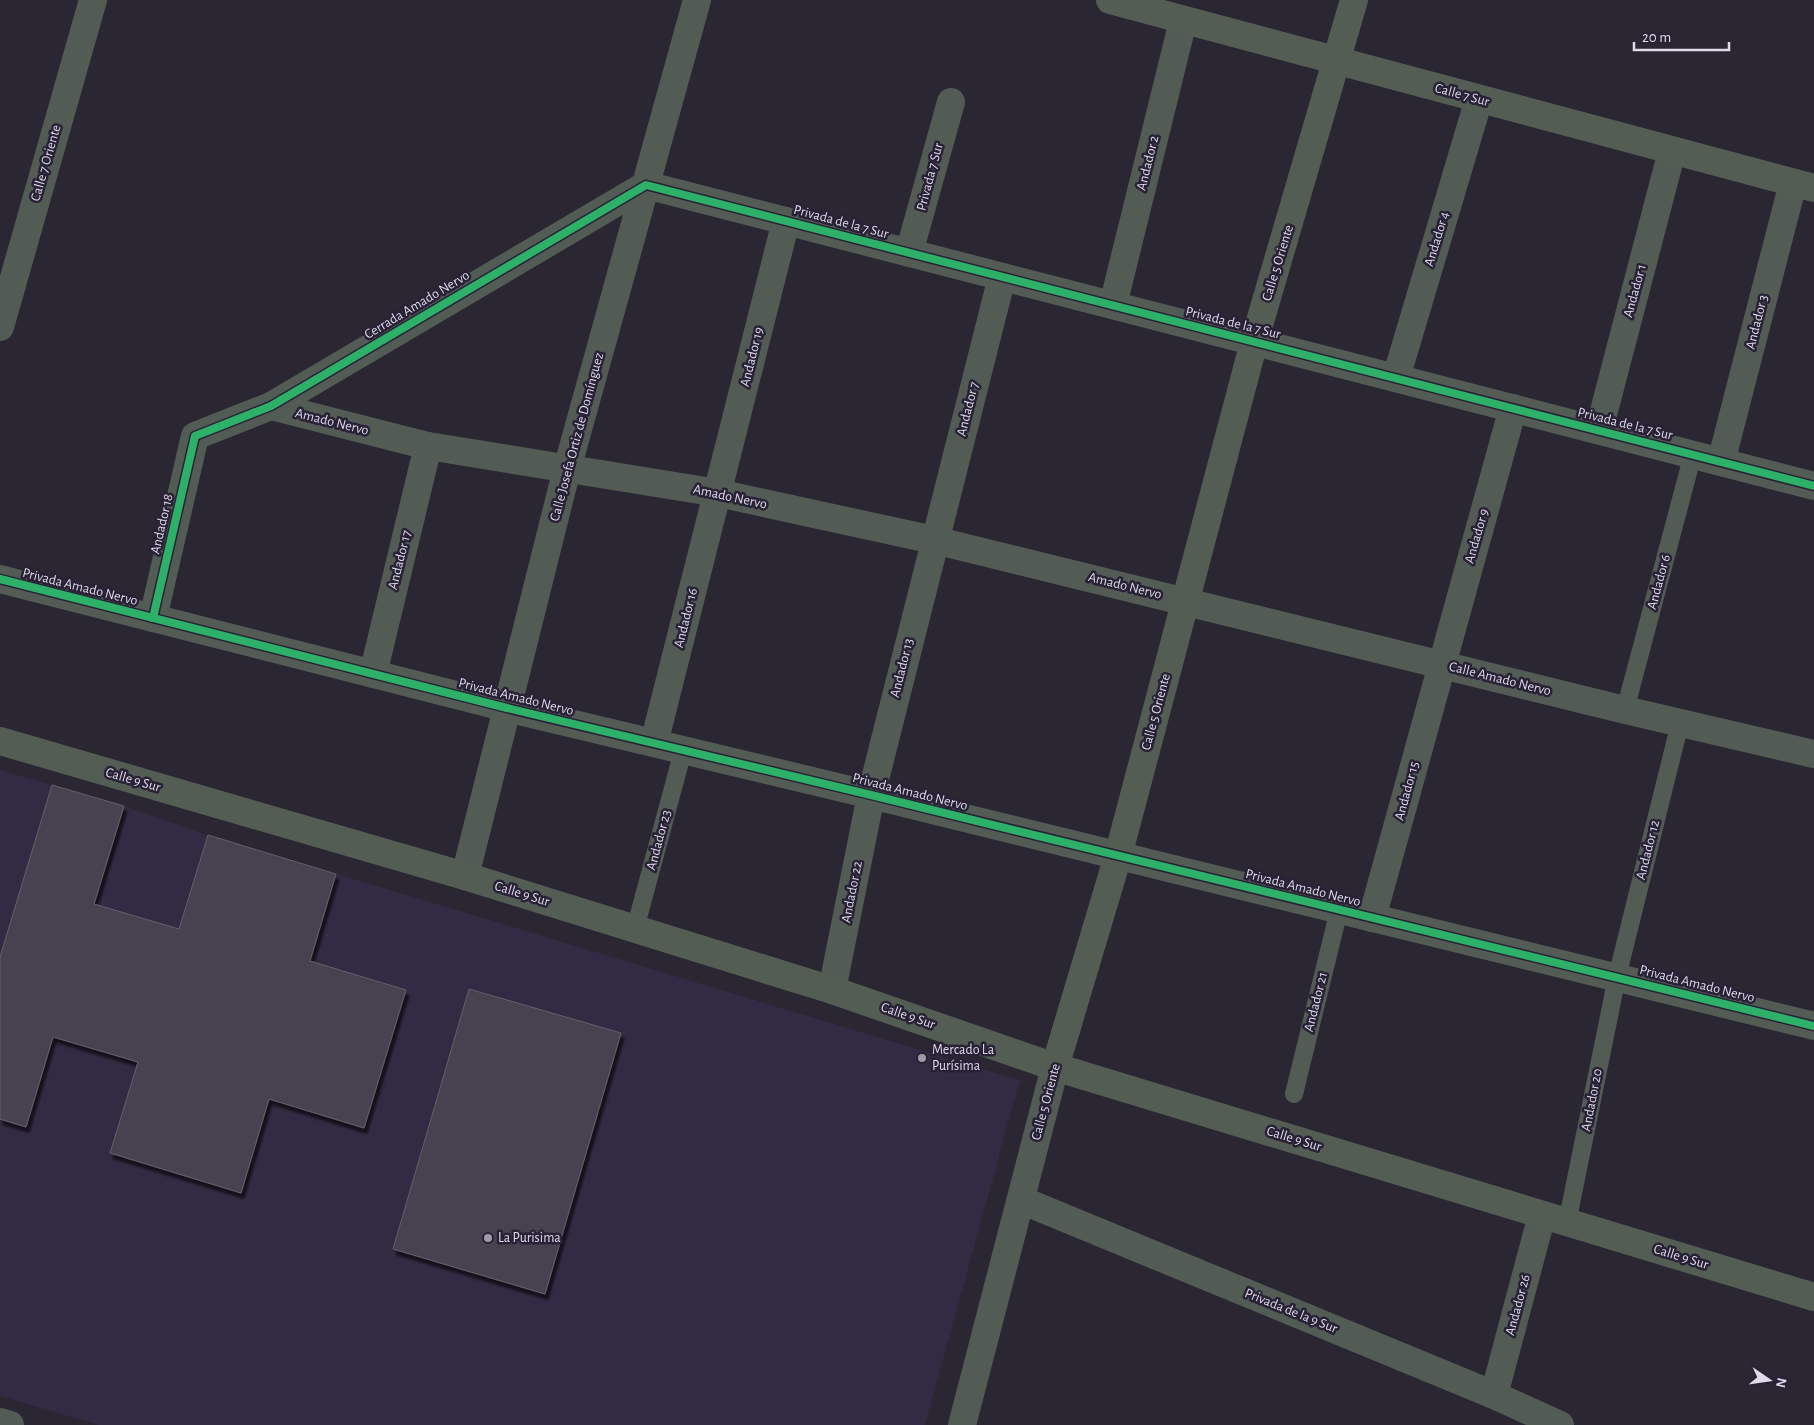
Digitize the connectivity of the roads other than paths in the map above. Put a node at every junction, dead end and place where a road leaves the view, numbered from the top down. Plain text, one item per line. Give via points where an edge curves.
1 (93, 0) edge
2 (697, 0) edge
3 (1110, 0) edge
4 (1354, 0) edge
5 (1183, 21) junction
6 (1338, 62) junction
7 (1479, 99) junction
8 (950, 102) dead end
9 (1672, 150) junction
10 (646, 184) junction
11 (1803, 185) edge
12 (786, 221) junction
13 (909, 253) junction
14 (1002, 277) junction
15 (1113, 305) junction
16 (0, 327) edge
17 (1254, 342) junction
18 (1396, 378) junction
19 (271, 406) junction
20 (1513, 408) junction
21 (1599, 430) junction
22 (195, 436) joint
23 (428, 446) junction
24 (1693, 454) junction
25 (1721, 462) junction
26 (567, 469) junction
27 (1814, 486) edge
28 (718, 493) junction
29 (934, 540) junction
30 (0, 580) edge
31 (1186, 601) junction
32 (153, 618) junction
33 (1442, 664) junction
34 (373, 674) junction
35 (507, 708) junction
36 (1625, 710) junction
37 (1680, 723) junction
38 (0, 741) edge
39 (654, 744) junction
40 (683, 751) junction
41 (1814, 754) edge
42 (871, 795) junction
43 (1118, 856) junction
44 (465, 876) junction
45 (1338, 910) junction
46 (1372, 918) junction
47 (635, 929) junction
48 (1616, 977) junction
49 (832, 990) junction
50 (1814, 1026) edge
51 (1055, 1068) junction
52 (1294, 1094) dead end
53 (1021, 1200) junction
54 (1555, 1219) junction
55 (1814, 1297) edge
56 (1494, 1395) junction
57 (0, 1422) edge
58 (10, 1425) edge
59 (962, 1425) edge
60 (1560, 1425) edge

1 - 16 street, Calle 7 Oriente
2 - 10 street, Calle Josefa Ortiz de Domínguez
3 - 5 main road, Calle 7 Sur
4 - 6 main road, Calle 5 Oriente
5 - 6 main road, Calle 7 Sur
5 - 15 street, Andador 2
6 - 7 main road, Calle 7 Sur
6 - 17 main road, Calle 5 Oriente
7 - 9 main road, Calle 7 Sur
7 - 18 street, Andador 4
8 - 13 street, Privada 7 Sur
9 - 11 main road, Calle 7 Sur
9 - 21 street, Andador 1
10 - 12 street, Privada de la 7 Sur
10 - 19 street, Cerrada Amado Nervo
10 - 26 street, Calle Josefa Ortiz de Domínguez
11 - 25 street, Andador 3
12 - 13 street, Privada de la 7 Sur
12 - 28 street, Andador 19
13 - 14 street, Privada de la 7 Sur
14 - 15 street, Privada de la 7 Sur
14 - 29 street, Andador 7
15 - 17 street, Privada de la 7 Sur
17 - 18 street, Privada de la 7 Sur
17 - 31 main road, Calle 5 Oriente
18 - 20 street, Privada de la 7 Sur
19 - 22 street, Cerrada Amado Nervo
19 - 23 street, Amado Nervo
20 - 21 street, Privada de la 7 Sur
20 - 33 street, Andador 9
21 - 24 street, Privada de la 7 Sur
22 - 32 street, Andador 18
23 - 26 street, Amado Nervo
23 - 34 street, Andador 17
24 - 25 street, Privada de la 7 Sur
24 - 36 lane, Andador 6
25 - 27 street, Privada de la 7 Sur
26 - 28 street, Amado Nervo
26 - 35 street, Calle Josefa Ortiz de Domínguez
28 - 29 street, Amado Nervo
28 - 39 street, Andador 16
29 - 31 street, Amado Nervo
29 - 42 street, Andador 13
30 - 32 street, Privada Amado Nervo
31 - 33 street, Calle Amado Nervo
31 - 43 main road, Calle 5 Oriente
32 - 34 street, Privada Amado Nervo
33 - 36 street, Calle Amado Nervo
33 - 46 street, Andador 15
34 - 35 street, Privada Amado Nervo
35 - 39 street, Privada Amado Nervo
35 - 44 street, Calle Josefa Ortiz de Domínguez
36 - 37 street, Calle Amado Nervo
37 - 41 street, Calle Amado Nervo
37 - 48 lane, Andador 12
38 - 44 main road, Calle 9 Sur
39 - 40 street, Privada Amado Nervo
40 - 42 street, Privada Amado Nervo
40 - 47 lane, Andador 23
42 - 43 street, Privada Amado Nervo
42 - 49 street, Andador 22
43 - 45 street, Privada Amado Nervo
43 - 51 main road, Calle 5 Oriente
44 - 47 main road, Calle 9 Sur
45 - 46 street, Privada Amado Nervo
45 - 52 lane, Andador 21
46 - 48 street, Privada Amado Nervo
47 - 49 main road, Calle 9 Sur
48 - 50 street, Privada Amado Nervo
48 - 54 lane, Andador 20
49 - 51 main road, Calle 9 Sur
51 - 53 street, Calle 5 Oriente
51 - 54 main road, Calle 9 Sur
53 - 56 street, Privada de la 9 Sur
53 - 59 street, Calle 5 Oriente
54 - 55 main road, Calle 9 Sur
54 - 56 street, Andador 26
56 - 60 street, Privada de la 9 Sur
57 - 58 street

